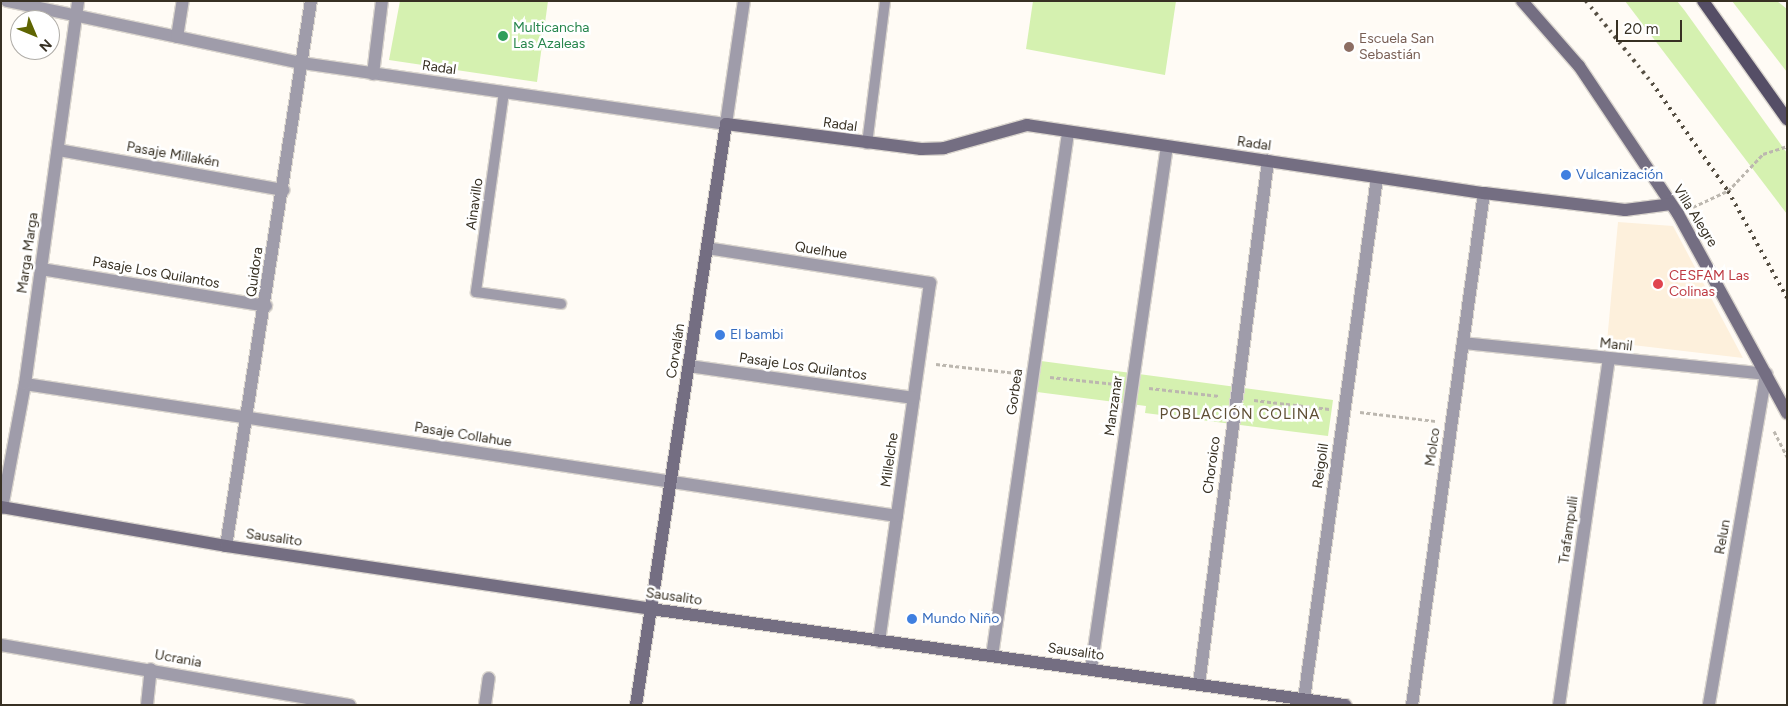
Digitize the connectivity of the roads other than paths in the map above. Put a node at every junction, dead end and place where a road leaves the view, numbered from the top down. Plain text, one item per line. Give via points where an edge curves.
1 (7, 1) edge
2 (78, 1) edge
3 (183, 1) edge
4 (311, 1) edge
5 (382, 1) edge
6 (744, 1) edge
7 (885, 1) edge
8 (1522, 1) edge
9 (1703, 1) edge
10 (76, 16) junction
11 (177, 37) junction
12 (302, 63) junction
13 (373, 74) junction
14 (504, 92) junction
15 (1787, 119) edge
16 (726, 124) junction
17 (1068, 132) junction
18 (867, 144) junction
19 (1167, 146) junction
20 (58, 150) junction
21 (1268, 161) junction
22 (1377, 178) junction
23 (283, 190) junction
24 (1484, 193) junction
25 (1674, 209) junction
26 (707, 248) junction
27 (41, 268) junction
28 (930, 283) joint
29 (561, 304) dead end
30 (266, 306) junction
31 (1463, 343) junction
32 (1609, 359) junction
33 (689, 366) junction
34 (1766, 374) junction
35 (25, 384) junction
36 (914, 398) junction
37 (1787, 412) edge
38 (249, 418) junction
39 (671, 482) junction
40 (2, 507) edge
41 (897, 516) junction
42 (226, 546) junction
43 (651, 609) junction
44 (879, 641) junction
45 (1, 645) edge
46 (992, 656) junction
47 (151, 670) junction
48 (1092, 670) junction
49 (489, 678) dead end
50 (1199, 684) junction
51 (1304, 699) junction
52 (147, 705) edge
53 (350, 705) edge
54 (485, 705) edge
55 (636, 705) edge
56 (1345, 705) edge
57 (1412, 705) edge
58 (1559, 705) edge
59 (1709, 705) edge

1 - 10 street, Radal
2 - 10 street, Marga Marga
3 - 11 street
4 - 12 street, Quidora
5 - 13 street
6 - 16 street, Corvalán
7 - 18 lane
8 - 25 street, Villa Alegre via 1579,66
9 - 15 main road
10 - 11 street, Radal
10 - 20 street, Marga Marga
11 - 12 street, Radal
12 - 13 street, Radal
12 - 23 street, Quidora
13 - 14 street, Radal
14 - 16 street, Radal
14 - 29 lane, Ainavillo via 476,292
16 - 18 street, Radal
16 - 26 street, Corvalán
17 - 18 street, Radal via 1027,125 944,148
17 - 19 street, Radal
17 - 46 street, Gorbea
19 - 21 street, Radal
19 - 48 street, Manzanar
20 - 23 street, Pasaje Millakén
20 - 27 street, Marga Marga
21 - 22 street, Radal
21 - 50 street, Choroico
22 - 24 street, Radal
22 - 51 street, Reigolil
23 - 30 street, Quidora
24 - 25 street, Radal via 1625,210
24 - 31 street, Molco
25 - 34 street, Villa Alegre
26 - 28 street, Quelhue
26 - 33 street, Corvalán
27 - 30 street, Pasaje Los Quilantos
27 - 35 street, Marga Marga
28 - 36 street, Millelche
30 - 38 street, Quidora
31 - 32 street, Manil
31 - 57 street, Molco
32 - 34 street, Manil
32 - 58 street, Trafampulli
33 - 36 street, Pasaje Los Quilantos
33 - 39 street, Corvalán
34 - 37 street, Villa Alegre
34 - 59 street, Relun
35 - 38 street, Pasaje Collahue
35 - 40 street, Marga Marga
36 - 41 street, Millelche
38 - 39 street, Pasaje Collahue
38 - 42 street, Quidora
39 - 41 street, Pasaje Collahue
39 - 43 street, Corvalán
40 - 42 street, Sausalito
41 - 44 street, Millelche
42 - 43 street, Sausalito
43 - 44 street, Sausalito
43 - 55 street, Corvalán
44 - 46 street, Sausalito
45 - 47 street, Ucrania
46 - 48 street, Sausalito
47 - 52 street
47 - 53 street, Ucrania
48 - 50 street, Sausalito
49 - 54 street
50 - 51 street, Sausalito
51 - 56 street, Sausalito

